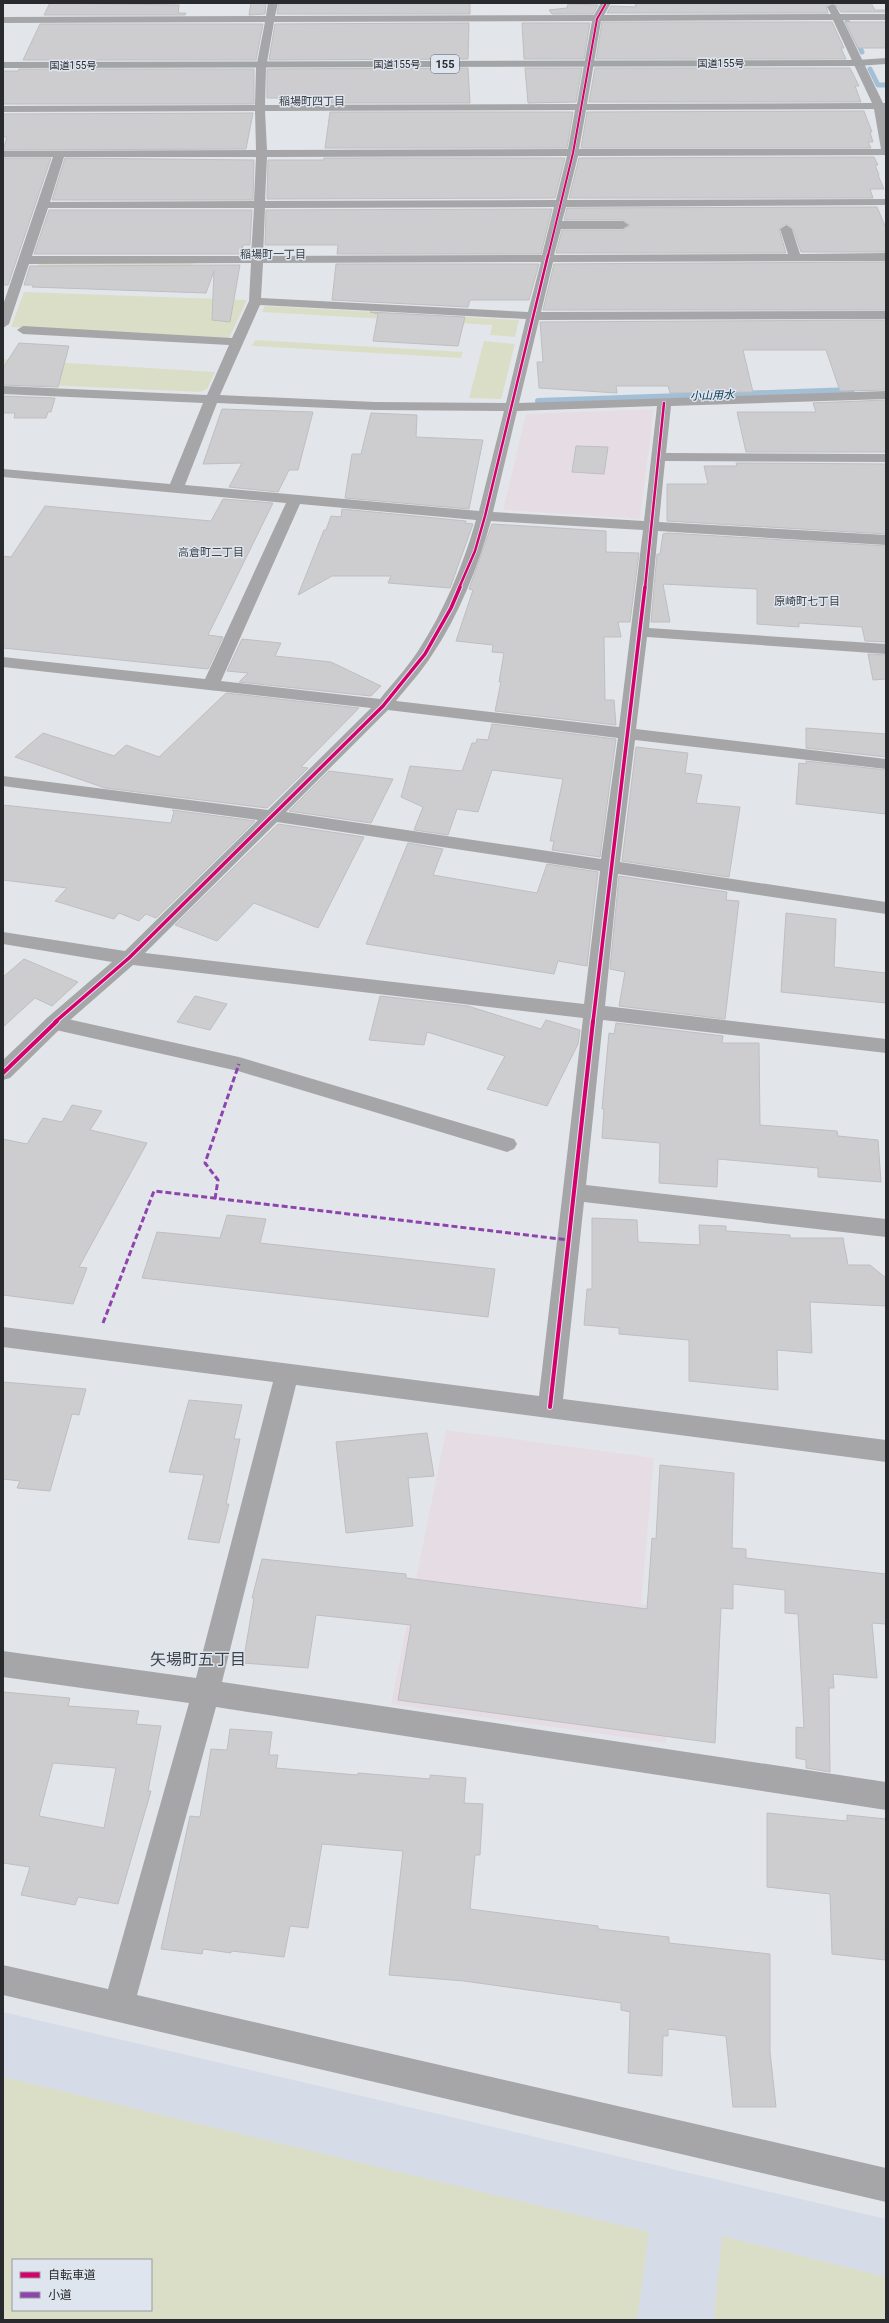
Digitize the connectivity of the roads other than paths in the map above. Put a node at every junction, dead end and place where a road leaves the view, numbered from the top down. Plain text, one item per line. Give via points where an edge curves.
1 (273, 3) edge
2 (606, 3) edge
3 (830, 3) edge
4 (886, 17) edge
5 (836, 18) junction
6 (270, 19) junction
7 (597, 19) junction
8 (3, 20) edge
9 (3, 60) edge
10 (856, 60) junction
11 (886, 60) edge
12 (589, 61) junction
13 (262, 62) junction
14 (3, 65) edge
15 (882, 106) edge
16 (582, 107) junction
17 (260, 108) junction
18 (3, 109) edge
19 (886, 148) edge
20 (886, 152) edge
21 (573, 153) junction
22 (3, 154) edge
23 (60, 154) junction
24 (262, 154) junction
25 (886, 202) edge
26 (561, 203) junction
27 (258, 204) junction
28 (44, 205) junction
29 (555, 225) junction
30 (623, 226) dead end
31 (786, 229) dead end
32 (886, 257) edge
33 (548, 258) junction
34 (795, 258) junction
35 (256, 259) junction
36 (24, 260) junction
37 (255, 301) junction
38 (886, 315) edge
39 (533, 316) junction
40 (3, 324) edge
41 (23, 330) dead end
42 (236, 342) junction
43 (3, 390) edge
44 (886, 395) edge
45 (212, 398) junction
46 (664, 402) junction
47 (512, 407) junction
48 (659, 457) junction
49 (886, 458) edge
50 (3, 473) edge
51 (176, 488) junction
52 (295, 499) junction
53 (485, 516) junction
54 (651, 526) junction
55 (886, 540) edge
56 (640, 632) junction
57 (886, 648) edge
58 (3, 662) edge
59 (212, 684) junction
60 (383, 706) junction
61 (626, 734) junction
62 (886, 764) edge
63 (3, 781) edge
64 (273, 816) junction
65 (610, 865) junction
66 (886, 908) edge
67 (3, 938) edge
68 (129, 958) junction
69 (593, 1013) junction
70 (54, 1023) junction
71 (886, 1046) edge
72 (3, 1073) edge
73 (507, 1144) dead end
74 (573, 1192) junction
75 (886, 1228) edge
76 (3, 1337) edge
77 (286, 1374) junction
78 (550, 1407) junction
79 (886, 1451) edge
80 (3, 1664) edge
81 (206, 1691) junction
82 (886, 1796) edge
83 (3, 1980) edge
84 (118, 2007) junction
85 (886, 2185) edge

1 - 6 street
2 - 7 street
3 - 5 street
4 - 5 street
5 - 7 street via 743,14
5 - 10 street
6 - 7 street
6 - 8 street
6 - 13 street
7 - 12 street
9 - 13 highway, 国道155号 / 155
10 - 11 highway, 国道155号 / 155
10 - 12 highway, 国道155号 / 155
10 - 15 street
12 - 13 highway, 国道155号 / 155
12 - 16 street
13 - 14 highway, 国道155号 / 155
13 - 17 street
15 - 16 street
15 - 19 street
16 - 17 street
16 - 21 street
17 - 18 street
17 - 24 street
20 - 21 street
21 - 24 street
21 - 26 street
22 - 23 street
23 - 24 street
23 - 28 street
24 - 27 street
25 - 26 street
26 - 27 street
26 - 29 street
27 - 28 street
27 - 35 street
28 - 36 street
29 - 30 street
29 - 33 street
31 - 34 street
32 - 34 street
33 - 34 street
33 - 35 street
33 - 39 street
35 - 36 street
35 - 37 street
36 - 40 street
37 - 39 street
37 - 42 street
38 - 39 street
39 - 47 street
41 - 42 street
42 - 45 street
43 - 45 street
44 - 46 street
45 - 47 street via 375,406
45 - 51 street
46 - 47 street
46 - 48 street
47 - 53 street
48 - 49 street
48 - 54 street
50 - 51 street
51 - 52 street
52 - 53 street
52 - 59 street
53 - 54 street
53 - 60 street via 475,551 451,608 425,654
54 - 55 street
54 - 56 street
56 - 57 street
56 - 61 street
58 - 59 street
59 - 60 street
60 - 61 street
60 - 64 street
61 - 62 street
61 - 65 street
63 - 64 street
64 - 65 street
64 - 68 street
65 - 66 street
65 - 69 street
67 - 68 street
68 - 69 street
68 - 70 street
69 - 71 street
69 - 74 street
70 - 72 street
70 - 73 lane via 239,1064
74 - 75 street
74 - 78 street
76 - 77 street
77 - 78 street
77 - 81 street
78 - 79 street
80 - 81 street
81 - 82 street
81 - 84 street
83 - 84 street
84 - 85 street

